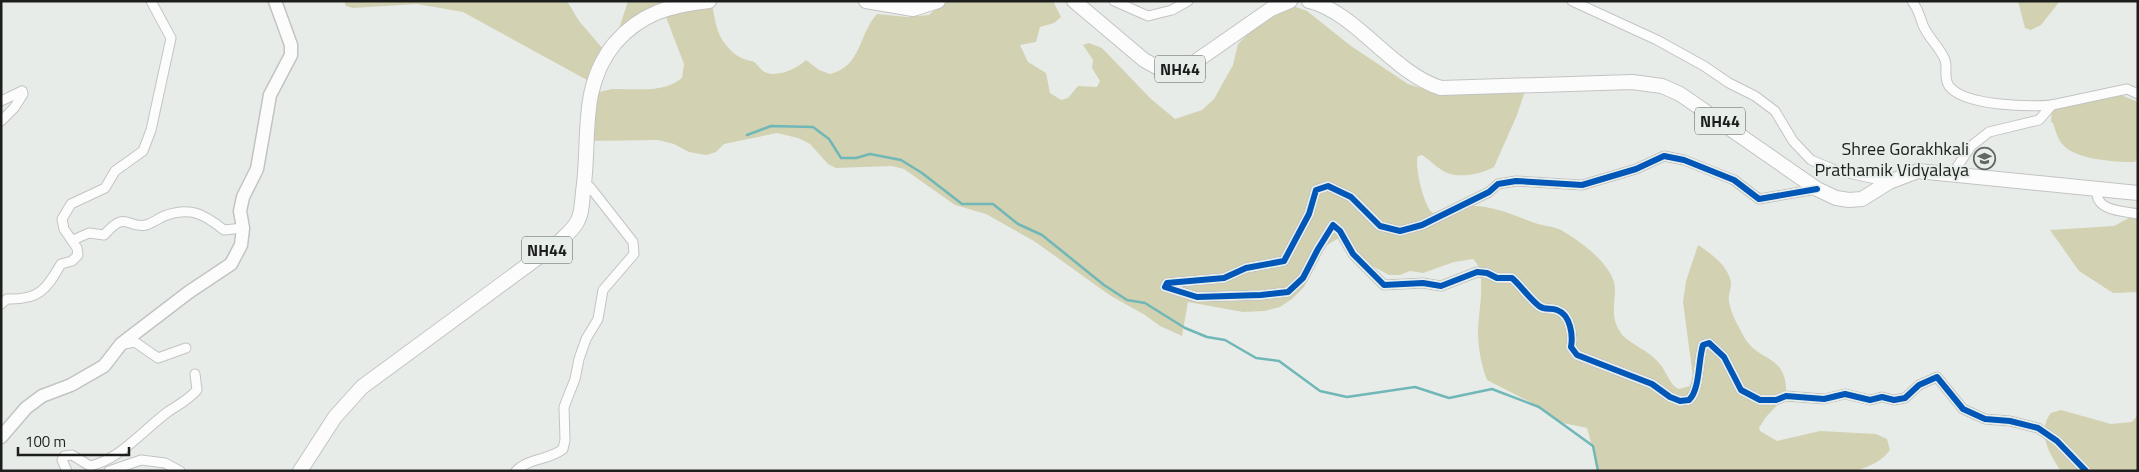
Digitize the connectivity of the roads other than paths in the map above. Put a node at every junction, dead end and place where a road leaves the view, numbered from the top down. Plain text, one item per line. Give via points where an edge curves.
1 (151, 1) edge
2 (275, 1) edge
3 (709, 1) edge
4 (866, 1) edge
5 (938, 1) edge
6 (1074, 1) edge
7 (1114, 1) edge
8 (1188, 1) edge
9 (1290, 1) edge
10 (1309, 1) edge
11 (1572, 1) edge
12 (1912, 1) edge
13 (2138, 94) edge
14 (1, 101) edge
15 (2052, 105) junction
16 (1, 121) edge
17 (1957, 174) junction
18 (1889, 182) junction
19 (584, 184) junction
20 (1817, 189) junction
21 (2104, 189) junction
22 (2138, 192) edge
23 (2138, 214) edge
24 (243, 228) junction
25 (73, 240) junction
26 (1, 304) edge
27 (121, 344) junction
28 (186, 348) dead end
29 (195, 374) dead end
30 (1, 437) edge
31 (90, 466) junction
32 (66, 471) edge
33 (104, 471) edge
34 (109, 471) edge
35 (180, 471) edge
36 (300, 471) edge
37 (516, 471) edge
38 (2086, 471) edge

1 - 25 street via 171,38 151,130 143,151 115,171 105,188 71,204 62,219 64,229
2 - 24 main road via 291,45 291,55 270,96 257,170 242,197
3 - 19 main road, NH44 via 677,4 640,20 623,34 601,62 590,93
4 - 5 main road via 913,9
6 - 9 main road, NH44 via 1144,60 1162,70 1170,70 1192,64 1271,9
7 - 8 street via 1148,16 1172,10
10 - 20 main road, NH44 via 1333,12 1418,79 1441,88 1632,82 1662,86 1694,102
11 - 18 street via 1657,40 1755,96 1776,111 1793,141 1811,160 1835,170
12 - 15 street via 1919,10 1923,26 1945,59 1949,86 1961,94 1994,103 2022,107
13 - 15 street via 2126,89
14 - 16 street via 22,91 14,108
15 - 17 street via 2039,120 1989,132 1972,146 1955,170
17 - 18 main road, NH44 via 1918,170
17 - 21 main road, NH44
18 - 20 main road, NH44 via 1862,199 1836,198
19 - 36 main road, NH44 via 578,220 572,229 551,248 362,387 335,417
19 - 37 street via 590,187 633,242 634,254 603,290 598,319 586,339 564,407 563,449 552,456 522,465
20 - 38 street via 1760,199 1734,180 1684,160 1664,156 1636,169 1582,185 1516,181 1498,184 1422,225 1400,231 1380,226 1351,197 1328,186 1316,190 1309,214 1284,262 1246,268 1224,278 1167,283 1165,287 1197,297 1288,292 1303,278 1333,225 1340,230 1353,254 1384,285 1423,283 1441,286 1477,272 1496,278 1512,278 1545,310 1561,312 1573,334 1572,347 1576,355 1652,384 1680,401 1695,395 1698,360 1703,345 1709,343 1724,356 1741,390 1760,400 1786,396 1824,399 1845,394 1870,400 1882,397 1894,400 1905,398 1919,385 1936,377 1963,409 1985,419 2038,428 2057,441
21 - 22 main road, NH44
21 - 23 street via 2097,196 2103,207
24 - 25 street via 224,230 194,212 179,210 145,225 124,221 114,224 104,235 89,233
24 - 27 main road via 241,245 231,264
25 - 26 street via 78,255 61,264 48,287 37,295 7,299
27 - 28 street via 135,342 158,358
27 - 30 main road via 104,366 71,385 42,396 26,408
29 - 31 street via 196,390 188,400 170,410 103,463
31 - 32 street via 68,455 62,460
31 - 33 street
34 - 35 street via 141,460 165,464

